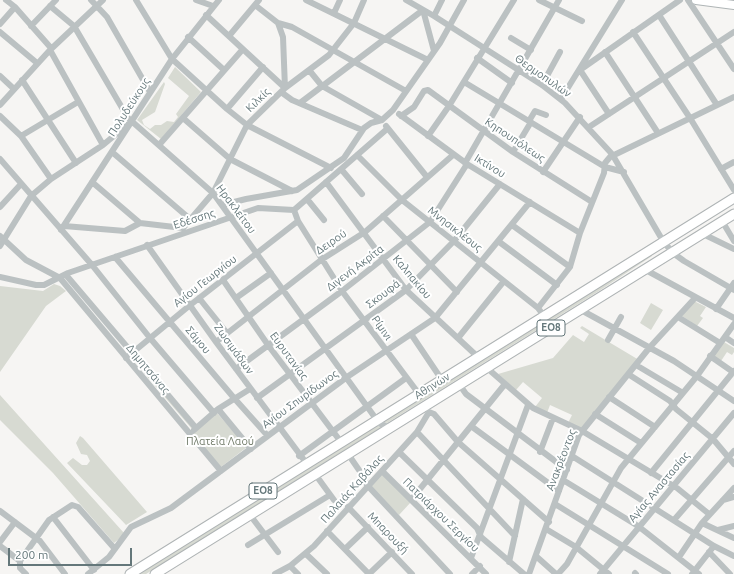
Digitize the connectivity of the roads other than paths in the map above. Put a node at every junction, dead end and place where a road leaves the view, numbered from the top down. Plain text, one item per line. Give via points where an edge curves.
1 (6, 0) edge
2 (56, 0) edge
3 (91, 0) edge
4 (103, 0) edge
5 (136, 0) edge
6 (196, 0) edge
7 (219, 0) edge
8 (306, 0) edge
9 (340, 0) edge
10 (364, 0) edge
11 (406, 0) edge
12 (442, 0) edge
13 (464, 0) edge
14 (514, 0) edge
15 (539, 0) edge
16 (559, 0) edge
17 (622, 0) edge
18 (680, 0) edge
19 (688, 0) edge
20 (696, 0) edge
21 (413, 2) edge
22 (257, 3) edge
23 (97, 5) junction
24 (734, 5) edge
25 (50, 6) junction
26 (213, 6) junction
27 (15, 7) junction
28 (554, 8) junction
29 (423, 10) junction
30 (334, 13) junction
31 (206, 15) junction
32 (434, 16) junction
33 (660, 16) junction
34 (582, 21) dead end
35 (278, 23) junction
36 (354, 23) junction
37 (0, 24) edge
38 (31, 26) junction
39 (74, 26) junction
40 (451, 27) junction
41 (0, 32) edge
42 (633, 32) junction
43 (734, 32) edge
44 (229, 36) junction
45 (188, 37) junction
46 (511, 38) dead end
47 (383, 39) junction
48 (716, 44) junction
49 (484, 48) junction
50 (50, 49) junction
51 (243, 49) junction
52 (334, 49) junction
53 (531, 50) junction
54 (434, 52) junction
55 (560, 52) dead end
56 (605, 52) junction
57 (477, 58) junction
58 (172, 59) junction
59 (428, 60) junction
60 (355, 62) junction
61 (688, 62) junction
62 (37, 63) junction
63 (263, 66) junction
64 (734, 69) edge
65 (224, 70) junction
66 (309, 70) junction
67 (519, 70) junction
68 (580, 70) junction
69 (0, 76) edge
70 (663, 78) junction
71 (22, 80) junction
72 (464, 82) junction
73 (512, 83) junction
74 (542, 85) junction
75 (322, 86) junction
76 (14, 89) junction
77 (206, 90) junction
78 (283, 90) junction
79 (406, 91) junction
80 (150, 92) junction
81 (635, 97) junction
82 (734, 97) edge
83 (561, 99) junction
84 (78, 102) junction
85 (300, 103) junction
86 (500, 104) junction
87 (0, 105) edge
88 (717, 105) junction
89 (449, 106) junction
90 (227, 109) junction
91 (393, 110) junction
92 (609, 114) junction
93 (546, 115) dead end
94 (0, 116) edge
95 (401, 116) junction
96 (580, 117) junction
97 (183, 118) junction
98 (690, 118) junction
99 (382, 120) junction
100 (47, 121) junction
101 (132, 121) junction
102 (530, 122) junction
103 (247, 125) junction
104 (589, 127) junction
105 (387, 129) junction
106 (362, 130) junction
107 (483, 131) junction
108 (658, 133) junction
109 (21, 136) junction
110 (428, 136) junction
111 (563, 141) junction
112 (103, 144) junction
113 (159, 145) junction
114 (112, 152) junction
115 (513, 152) junction
116 (612, 154) junction
117 (357, 155) junction
118 (453, 155) junction
119 (0, 159) edge
120 (230, 159) junction
121 (734, 162) edge
122 (76, 163) junction
123 (466, 163) junction
124 (605, 167) junction
125 (331, 168) junction
126 (341, 169) junction
127 (721, 169) junction
128 (544, 172) junction
129 (624, 172) junction
130 (427, 177) junction
131 (51, 179) junction
132 (92, 182) junction
133 (326, 182) junction
134 (21, 184) junction
135 (500, 184) junction
136 (734, 190) edge
137 (292, 192) junction
138 (213, 193) junction
139 (362, 194) dead end
140 (31, 196) junction
141 (734, 198) edge
142 (307, 199) junction
143 (402, 200) junction
144 (530, 202) junction
145 (592, 202) junction
146 (222, 206) junction
147 (0, 207) edge
148 (294, 210) junction
149 (734, 214) edge
150 (383, 216) junction
151 (230, 217) junction
152 (190, 219) junction
153 (324, 220) dead end
154 (298, 221) junction
155 (722, 221) junction
156 (430, 222) junction
157 (140, 223) junction
158 (512, 225) junction
159 (62, 228) junction
160 (182, 231) junction
161 (365, 232) junction
162 (580, 234) junction
163 (703, 234) junction
164 (2, 237) edge
165 (454, 241) junction
166 (734, 241) edge
167 (406, 242) junction
168 (498, 242) junction
169 (663, 242) junction
170 (147, 245) junction
171 (0, 246) edge
172 (734, 249) edge
173 (256, 253) junction
174 (673, 253) junction
175 (115, 257) junction
176 (384, 259) junction
177 (321, 260) junction
178 (481, 262) junction
179 (92, 265) junction
180 (429, 265) junction
181 (570, 267) junction
182 (644, 269) junction
183 (271, 273) junction
184 (66, 275) junction
185 (0, 277) edge
186 (60, 278) junction
187 (223, 280) junction
188 (504, 280) junction
189 (734, 283) edge
190 (557, 285) junction
191 (732, 289) edge
192 (406, 290) junction
193 (284, 291) junction
194 (342, 291) junction
195 (457, 292) junction
196 (199, 298) junction
197 (236, 298) junction
198 (695, 298) junction
199 (189, 306) junction
200 (538, 308) junction
201 (716, 309) junction
202 (581, 310) junction
203 (544, 316) junction
204 (250, 317) junction
205 (621, 317) dead end
206 (678, 317) junction
207 (435, 318) junction
208 (734, 318) edge
209 (304, 319) junction
210 (364, 320) junction
211 (170, 321) junction
212 (734, 324) edge
213 (614, 328) junction
214 (227, 333) junction
215 (411, 334) junction
216 (725, 337) junction
217 (150, 338) junction
218 (458, 338) junction
219 (608, 340) dead end
220 (216, 342) junction
221 (720, 343) junction
222 (734, 343) edge
223 (268, 345) junction
224 (650, 347) junction
225 (326, 349) junction
226 (385, 351) junction
227 (132, 354) junction
228 (710, 356) junction
229 (478, 357) junction
230 (126, 358) junction
231 (636, 365) junction
232 (486, 368) junction
233 (236, 369) junction
234 (734, 372) edge
235 (289, 374) junction
236 (628, 374) junction
237 (697, 376) junction
238 (347, 377) junction
239 (406, 378) junction
240 (442, 380) junction
241 (459, 384) junction
242 (505, 384) junction
243 (250, 388) junction
244 (718, 390) junction
245 (683, 393) junction
246 (419, 394) junction
247 (609, 397) junction
248 (234, 398) junction
249 (257, 398) junction
250 (734, 401) edge
251 (312, 403) junction
252 (528, 404) junction
253 (674, 404) junction
254 (368, 406) junction
255 (427, 409) junction
256 (485, 409) junction
257 (216, 411) junction
258 (734, 413) edge
259 (595, 414) junction
260 (553, 418) junction
261 (377, 420) junction
262 (692, 421) junction
263 (471, 426) junction
264 (278, 427) junction
265 (655, 427) junction
266 (196, 428) junction
267 (390, 428) junction
268 (333, 430) junction
269 (582, 431) junction
270 (417, 432) junction
271 (517, 433) junction
272 (190, 434) junction
273 (267, 435) junction
274 (713, 439) junction
275 (341, 442) junction
276 (458, 442) junction
277 (641, 443) junction
278 (251, 449) junction
279 (734, 451) edge
280 (399, 452) junction
281 (540, 452) junction
282 (348, 454) junction
283 (509, 454) junction
284 (299, 456) junction
285 (572, 456) junction
286 (729, 457) junction
287 (444, 460) junction
288 (627, 460) junction
289 (306, 464) junction
290 (734, 464) edge
291 (567, 470) junction
292 (221, 471) junction
293 (382, 471) junction
294 (651, 473) junction
295 (315, 474) junction
296 (499, 478) junction
297 (427, 480) junction
298 (563, 480) junction
299 (613, 481) junction
300 (368, 485) junction
301 (672, 486) junction
302 (734, 488) edge
303 (559, 491) junction
304 (734, 497) edge
305 (522, 499) junction
306 (690, 499) junction
307 (411, 500) junction
308 (723, 500) junction
309 (600, 503) junction
310 (555, 504) junction
311 (348, 506) junction
312 (654, 507) junction
313 (488, 509) junction
314 (0, 511) edge
315 (709, 514) junction
316 (250, 515) junction
317 (53, 517) junction
318 (674, 520) junction
319 (15, 522) junction
320 (549, 522) junction
321 (702, 523) junction
322 (588, 525) junction
323 (638, 526) junction
324 (734, 526) edge
325 (368, 527) junction
326 (546, 529) junction
327 (718, 530) junction
328 (327, 531) junction
329 (479, 532) junction
330 (695, 533) junction
331 (265, 535) junction
332 (515, 536) junction
333 (37, 538) junction
334 (734, 538) edge
335 (0, 542) edge
336 (248, 545) dead end
337 (0, 546) edge
338 (623, 546) junction
339 (714, 546) junction
340 (576, 547) junction
341 (115, 549) junction
342 (346, 549) junction
343 (278, 552) dead end
344 (392, 552) junction
345 (709, 552) junction
346 (306, 554) junction
347 (734, 556) edge
348 (537, 557) junction
349 (679, 557) junction
350 (471, 558) junction
351 (20, 561) junction
352 (509, 562) junction
353 (290, 566) junction
354 (480, 566) junction
355 (20, 568) junction
356 (91, 572) edge
357 (604, 573) edge
358 (695, 573) edge
359 (16, 574) edge
360 (26, 574) edge
361 (65, 574) edge
362 (130, 574) edge
363 (155, 574) edge
364 (275, 574) edge
365 (298, 574) edge
366 (327, 574) edge
367 (369, 574) edge
368 (412, 574) edge
369 (450, 574) edge
370 (472, 574) edge
371 (486, 574) edge
372 (524, 574) edge
373 (529, 574) edge
374 (557, 574) edge
375 (668, 574) edge
376 (730, 574) edge

1 - 27 street
2 - 25 street
3 - 23 street
4 - 23 street
5 - 58 street
6 - 26 street
7 - 26 street, Πολυδεύκους
8 - 30 street
9 - 30 street
10 - 36 street, Κιλκίς
11 - 21 street, Θερμοπυλών
12 - 32 street
13 - 40 street, Εδέσσης
14 - 49 street
15 - 28 street
16 - 28 street, Διγενή Ακρίτα
17 - 68 street
18 - 33 street
19 - 48 street
20 - 24 main road
21 - 29 street, Θερμοπυλών
22 - 35 street
22 - 44 street
23 - 39 street
23 - 80 street via 107,17
25 - 38 street
25 - 39 street, Ηρακλείτου
26 - 31 street, Πολυδεύκους
27 - 37 street
27 - 38 street
28 - 34 street
28 - 53 street, Διγενή Ακρίτα
29 - 32 street, Θερμοπυλών
29 - 47 street
29 - 54 street
30 - 36 street
31 - 44 street
31 - 45 street, Πολυδεύκους
32 - 40 street, Θερμοπυλών
33 - 42 street
33 - 61 street
35 - 52 street via 292,27
35 - 78 street via 283,37
36 - 47 street
36 - 52 street, Κιλκίς
38 - 50 street
39 - 50 street
39 - 101 street, Ηρακλείτου via 116,101
40 - 49 street, Θερμοπυλών
40 - 54 street, Εδέσσης
41 - 62 street
42 - 56 street
42 - 70 street
43 - 48 street
44 - 51 street
45 - 58 street, Πολυδεύκους
45 - 65 street
46 - 53 street
47 - 59 street
47 - 60 street
48 - 61 street
48 - 64 street
49 - 57 street
49 - 67 street, Θερμοπυλών
50 - 62 street
50 - 84 street
51 - 63 street
51 - 65 street
52 - 60 street
52 - 66 street, Κιλκίς
53 - 67 street, Διγενή Ακρίτα
54 - 59 street, Εδέσσης
55 - 74 street
56 - 68 street
56 - 81 street
57 - 72 street
57 - 73 street
58 - 77 street
58 - 80 street, Πολυδεύκους
59 - 79 street, Εδέσσης
60 - 75 street
60 - 79 street
61 - 70 street
61 - 88 street
62 - 71 street
63 - 78 street
63 - 90 street
65 - 77 street
66 - 75 street
66 - 78 street, Κιλκίς
67 - 73 street, Διγενή Ακρίτα
67 - 74 street, Θερμοπυλών
68 - 83 street
68 - 92 street
69 - 76 street
70 - 81 street
70 - 98 street
71 - 76 street
71 - 100 street
72 - 86 street
72 - 89 street
73 - 86 street, Διγενή Ακρίτα
74 - 83 street, Θερμοπυλών
75 - 85 street
75 - 99 street
76 - 87 street
77 - 90 street
77 - 97 street
78 - 85 street via 292,100
78 - 103 street, Κιλκίς
79 - 91 street, Εδέσσης
80 - 101 street, Πολυδεύκους
81 - 92 street
81 - 108 street
82 - 88 street
83 - 96 street, Θερμοπυλών
84 - 100 street
84 - 112 street
85 - 106 street
86 - 102 street
86 - 107 street, Διγενή Ακρίτα
88 - 98 street
89 - 95 street, Κηπουπόλεως via 429,90 424,91 414,107
89 - 107 street, Κηπουπόλεως
89 - 110 street
90 - 103 street
91 - 95 street, Ικτίνου
91 - 99 street, Εδέσσης
92 - 104 street
93 - 102 street via 535,111
94 - 109 street
95 - 110 street, Ικτίνου
96 - 104 street, Θερμοπυλών
96 - 111 street
97 - 113 street
97 - 120 street
98 - 108 street
98 - 127 street
99 - 105 street
99 - 106 street, Εδέσσης via 371,123
100 - 109 street
100 - 122 street
101 - 112 street
101 - 113 street, Ηρακλείτου
101 - 114 street, Πολυδεύκους
102 - 111 street
102 - 115 street
103 - 120 street, Κιλκίς
103 - 125 street
104 - 116 street, Θερμοπυλών
105 - 117 street
105 - 130 street
106 - 125 street, Εδέσσης via 347,154
107 - 115 street, Κηπουπόλεως
107 - 123 street, Διγενή Ακρίτα
108 - 116 street
109 - 131 street
110 - 118 street, Ικτίνου
111 - 124 street
111 - 128 street
112 - 122 street
113 - 138 street, Ηρακλείτου
114 - 132 street, Πολυδεύκους
114 - 152 street
115 - 128 street, Κηπουπόλεως
116 - 124 street
116 - 129 street, Θερμοπυλών
117 - 126 street
117 - 143 street, Μνησικλέους
118 - 123 street, Ικτίνου
118 - 130 street, Δειρού
119 - 134 street
120 - 137 street
120 - 138 street, Κιλκίς
121 - 127 street
122 - 131 street
123 - 135 street, Ικτίνου
123 - 156 street, Διγενή Ακρίτα
124 - 129 street
124 - 145 street
125 - 137 street, Εδέσσης via 303,188
126 - 133 street
126 - 139 street
127 - 136 street
128 - 145 street, Κηπουπόλεως
129 - 169 street, Θερμοπυλών
130 - 143 street, Δειρού
131 - 140 street
132 - 157 street
132 - 159 street, Πολυδεύκους
133 - 142 street
133 - 161 street, Καλπακίου
134 - 140 street
134 - 147 street
135 - 144 street, Ικτίνου
135 - 165 street, Σκουφά
137 - 146 street, Εδέσσης via 246,199
138 - 146 street, Ηρακλείτου
138 - 152 street, Κιλκίς
140 - 159 street
140 - 164 street
141 - 169 highway, Αθηνών / ΕΟ8
142 - 148 street
142 - 153 street
143 - 150 street, Δειρού
143 - 156 street, Μνησικλέους
144 - 158 street, Αγίου Σπυρίδωνος
144 - 162 street, Ικτίνου
145 - 162 street
146 - 151 street, Ηρακλείτου
148 - 151 street, Εδέσσης via 258,208
148 - 154 street, Ρίμινι
149 - 155 highway, Αθηνών / ΕΟ8
150 - 161 street, Δειρού
150 - 167 street
151 - 160 street, Εδέσσης
151 - 173 street, Ηρακλείτου
152 - 160 street, Κιλκίς
154 - 173 street, Αγίου Γεωργίου
154 - 177 street, Ρίμινι
155 - 163 highway, Αθηνών / ΕΟ8
155 - 166 street
156 - 165 street, Μνησικλέους
156 - 167 street, Διγενή Ακρίτα
157 - 159 street via 125,231
157 - 160 street
158 - 168 street, Αγίου Σπυρίδωνος
158 - 181 street
159 - 179 street
160 - 170 street, Εδέσσης
161 - 176 street, Καλπακίου
161 - 177 street, Δειρού
162 - 181 street
163 - 172 street
163 - 174 highway, Αθηνών / ΕΟ8
164 - 171 street
164 - 186 street via 26,260
165 - 178 street, Μνησικλέους
165 - 180 street, Σκουφά
167 - 176 street, Διγενή Ακρίτα
167 - 180 street
168 - 178 street, Αγίου Σπυρίδωνος
168 - 190 street
169 - 174 street, Θερμοπυλών
169 - 203 highway, Αθηνών / ΕΟ8
170 - 175 street, Εδέσσης
170 - 199 street, Ζωσιμάδων
173 - 183 street, Ηρακλείτου
173 - 187 street, Αγίου Γεωργίου
174 - 182 highway, Αθηνών / ΕΟ8
174 - 191 street, Θερμοπυλών
175 - 179 street, Εδέσσης
175 - 211 street, Σάμου
176 - 192 street, Καλπακίου
176 - 194 street, Διγενή Ακρίτα
177 - 193 street, Δειρού
177 - 194 street, Ρίμινι
178 - 188 street, Μνησικλέους
178 - 195 street, Αγίου Σπυρίδωνος
179 - 184 street, Εδέσσης
179 - 217 street
180 - 192 street, Σκουφά
180 - 195 street
181 - 190 street
182 - 198 street
182 - 202 highway, Αθηνών / ΕΟ8
183 - 193 street, Ηρακλείτου
183 - 197 street
184 - 186 street, Εδέσσης
184 - 227 street, Δημητσάνας
185 - 186 street, Εδέσσης via 40,286
186 - 230 street, Δημητσάνας
187 - 196 street, Αγίου Γεωργίου
187 - 197 street, Ευρυτανίας
188 - 200 street, Μνησικλέους
188 - 218 street
189 - 191 street
190 - 200 street
191 - 201 street
192 - 207 street, Καλπακίου
192 - 210 street, Σκουφά
193 - 204 street, Δειρού
193 - 209 street, Ηρακλείτου
194 - 209 street, Διγενή Ακρίτα
194 - 210 street, Ρίμινι
195 - 207 street, Αγίου Σπυρίδωνος
196 - 199 street, Αγίου Γεωργίου
196 - 214 street
197 - 204 street, Ευρυτανίας
198 - 201 street
198 - 206 street, Ανακρέοντος
199 - 211 street, Αγίου Γεωργίου
199 - 220 street, Ζωσιμάδων
200 - 203 street, Μνησικλέους
201 - 208 street
202 - 213 street
202 - 232 highway, Αθηνών / ΕΟ8
203 - 229 highway, Αθηνών / ΕΟ8
204 - 214 street, Δειρού
204 - 223 street, Ευρυτανίας
205 - 213 street
206 - 221 street
206 - 224 street, Ανακρέοντος
207 - 215 street, Αγίου Σπυρίδωνος
207 - 218 street, Καλπακίου
209 - 223 street, Διγενή Ακρίτα
209 - 225 street, Ηρακλείτου
210 - 225 street, Σκουφά
210 - 226 street, Ρίμινι
211 - 217 street, Αγίου Γεωργίου
211 - 248 street, Σάμου
212 - 216 street
213 - 219 street
213 - 224 street
214 - 220 street, Δειρού
215 - 226 street, Αγίου Σπυρίδωνος
215 - 240 street
216 - 221 street
216 - 222 street
217 - 227 street, Αγίου Γεωργίου
217 - 257 street
218 - 229 street, Καλπακίου
220 - 233 street, Ζωσιμάδων
221 - 228 street
223 - 233 street, Διγενή Ακρίτα
223 - 235 street, Ευρυτανίας
224 - 231 street, Ανακρέοντος
224 - 237 street
225 - 235 street, Σκουφά
225 - 238 street, Ηρακλείτου
226 - 238 street, Αγίου Σπυρίδωνος
226 - 239 street, Ρίμινι
227 - 230 street, Αγίου Γεωργίου
227 - 266 street, Δημητσάνας
228 - 234 street
228 - 237 street
229 - 240 highway, Αθηνών / ΕΟ8
230 - 272 street, Δημητσάνας
231 - 236 street, Ανακρέοντος
231 - 245 street
232 - 241 highway, Αθηνών / ΕΟ8
232 - 242 street
233 - 243 street, Ζωσιμάδων
234 - 244 street
235 - 249 street, Σκουφά
235 - 251 street, Ευρυτανίας
236 - 247 street, Ανακρέοντος
236 - 253 street
237 - 244 street
237 - 245 street
238 - 251 street, Αγίου Σπυρίδωνος
238 - 254 street, Ηρακλείτου
239 - 246 street, Ρίμινι
239 - 254 street
240 - 246 highway, Αθηνών / ΕΟ8
241 - 255 highway, Αθηνών / ΕΟ8
241 - 256 street via 466,394
242 - 252 street
242 - 256 street
243 - 248 street
243 - 249 street, Ζωσιμάδων
244 - 250 street
244 - 262 street
245 - 253 street
246 - 261 highway, Αθηνών / ΕΟ8
247 - 259 street, Ανακρέοντος
247 - 265 street
248 - 257 street
248 - 273 street, Σάμου
249 - 264 street, Ζωσιμάδων
251 - 264 street, Αγίου Σπυρίδωνος
251 - 268 street, Ευρυτανίας
252 - 260 street
252 - 271 street
253 - 262 street
253 - 265 street
254 - 261 street, Ηρακλείτου
254 - 268 street
255 - 267 highway, Αθηνών / ΕΟ8
255 - 270 street, Παλαιάς Καβάλας
255 - 276 street
256 - 263 street
256 - 271 street
257 - 266 street
257 - 278 street
258 - 274 street, Αγίας Αναστασίας
259 - 269 street, Ανακρέοντος
259 - 277 street
260 - 269 street
260 - 281 street
261 - 267 street
261 - 275 highway, Αθηνών / ΕΟ8
262 - 274 street
262 - 294 street
263 - 276 street
263 - 283 street
264 - 273 street, Αγίου Σπυρίδωνος
264 - 284 street, Ζωσιμάδων
265 - 277 street
266 - 272 street
267 - 282 highway, Αθηνών / ΕΟ8
268 - 275 street, Ευρυτανίας
268 - 284 street
269 - 285 street, Ανακρέοντος
269 - 288 street
270 - 280 street, Παλαιάς Καβάλας
270 - 287 street
271 - 281 street
271 - 283 street
272 - 292 street, Δημητσάνας
273 - 278 street, Αγίου Σπυρίδωνος
274 - 286 street
274 - 301 street, Αγίας Αναστασίας
275 - 289 highway, Αθηνών / ΕΟ8
276 - 287 street
276 - 296 street
277 - 288 street
278 - 292 street, Αγίου Σπυρίδωνος
279 - 286 street
280 - 293 street, Παλαιάς Καβάλας
280 - 297 street
281 - 291 street
282 - 295 highway, Αθηνών / ΕΟ8
282 - 300 street
283 - 296 street
283 - 303 street
284 - 289 street, Ζωσιμάδων
285 - 291 street, Ανακρέοντος
285 - 299 street
286 - 290 street
286 - 306 street
287 - 297 street
287 - 313 street
288 - 294 street
288 - 299 street
289 - 362 highway, Αθηνών / ΕΟ8
291 - 298 street, Ανακρέοντος
292 - 341 street, Αγίου Σπυρίδωνος via 171,508 132,527
293 - 300 street, Παλαιάς Καβάλας
293 - 307 street, Πατριάρχου Σεργίου
294 - 301 street
295 - 316 highway, Αθηνών / ΕΟ8
295 - 331 street via 332,497
296 - 305 street
296 - 313 street
297 - 307 street
297 - 329 street
298 - 303 street, Ανακρέοντος
298 - 309 street
299 - 309 street
299 - 312 street
300 - 311 street, Παλαιάς Καβάλας
300 - 369 street
301 - 306 street
301 - 312 street, Αγίας Αναστασίας
302 - 308 street
303 - 310 street, Ανακρέοντος
304 - 308 street
305 - 320 street
305 - 332 street
306 - 315 street
306 - 318 street
307 - 350 street, Πατριάρχου Σεργίου
308 - 315 street
309 - 322 street
309 - 323 street
310 - 320 street, Ανακρέοντος
310 - 322 street
311 - 325 street, Μπαρουξή
311 - 328 street, Παλαιάς Καβάλας
312 - 318 street
312 - 323 street, Αγίας Αναστασίας
313 - 329 street
313 - 332 street
314 - 319 street
315 - 321 street
316 - 331 street
316 - 363 highway, Αθηνών / ΕΟ8
317 - 333 street
317 - 341 street via 75,505
317 - 356 street
318 - 330 street
319 - 333 street
319 - 335 street
320 - 326 street, Ανακρέοντος
321 - 327 street
321 - 330 street
322 - 338 street
322 - 340 street
323 - 338 street, Αγίας Αναστασίας
323 - 349 street
324 - 327 street
325 - 342 street
325 - 344 street, Μπαρουξή
326 - 340 street
326 - 348 street, Ανακρέοντος
327 - 334 street
328 - 342 street
328 - 346 street, Παλαιάς Καβάλας
329 - 350 street
329 - 352 street via 481,537
330 - 339 street
330 - 349 street
331 - 336 street
331 - 343 street
332 - 352 street
333 - 351 street
333 - 361 street
337 - 351 street
338 - 357 street, Αγίας Αναστασίας
338 - 375 street
339 - 345 street
339 - 347 street
340 - 357 street
340 - 374 street via 567,564
341 - 356 street, Αγίου Σπυρίδωνος
342 - 367 street
344 - 367 street
344 - 368 street, Μπαρουξή
345 - 358 street
345 - 376 street
346 - 353 street, Παλαιάς Καβάλας
346 - 366 street
348 - 373 street, Ανακρέοντος
348 - 374 street
349 - 358 street
350 - 354 street, Πατριάρχου Σεργίου
351 - 355 street
352 - 372 street
353 - 364 street, Παλαιάς Καβάλας
353 - 365 street
354 - 370 street
354 - 371 street, Πατριάρχου Σεργίου
355 - 359 street
355 - 360 street

